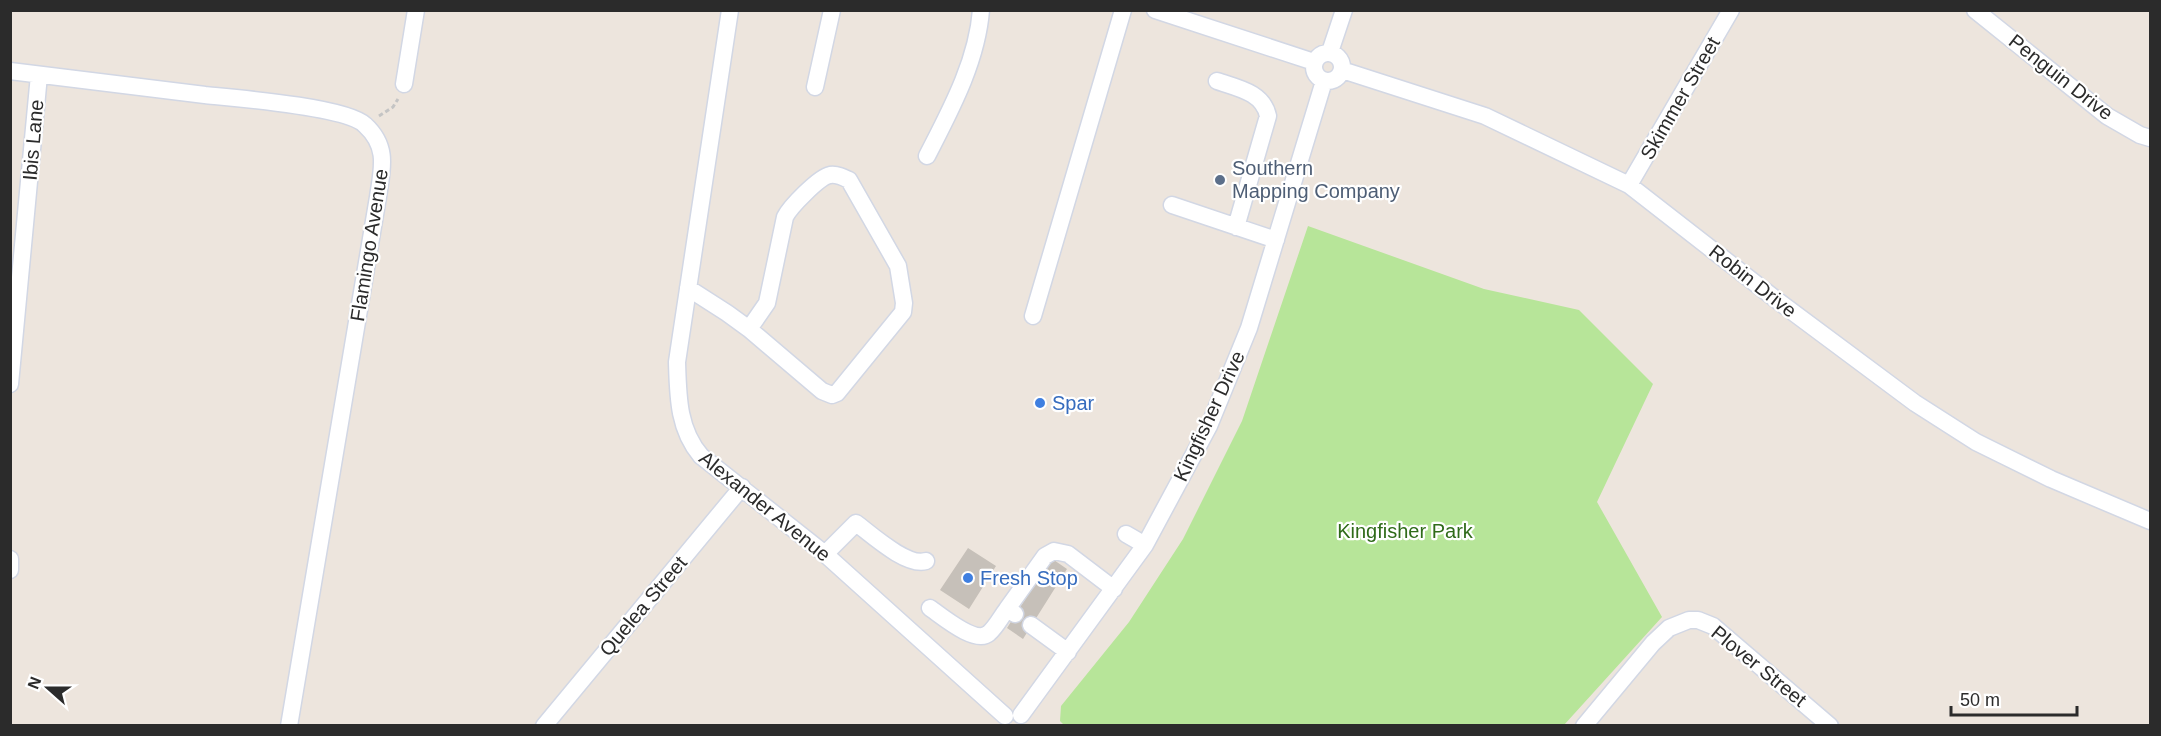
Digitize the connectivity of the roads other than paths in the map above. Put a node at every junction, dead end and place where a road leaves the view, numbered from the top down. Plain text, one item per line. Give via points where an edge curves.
1 (416, 10) edge
2 (730, 10) edge
3 (832, 10) edge
4 (981, 10) edge
5 (1123, 10) edge
6 (1155, 10) edge
7 (1344, 10) edge
8 (1731, 10) edge
9 (1975, 10) edge
10 (1330, 52) junction
11 (1314, 62) junction
12 (1342, 70) junction
13 (10, 71) edge
14 (39, 75) junction
15 (1216, 81) dead end
16 (1324, 81) junction
17 (404, 84) road end
18 (816, 87) dead end
19 (2151, 138) edge
20 (927, 156) dead end
21 (1629, 185) junction
22 (1172, 205) dead end
23 (1236, 227) junction
24 (1276, 240) junction
25 (688, 288) junction
26 (1033, 316) dead end
27 (749, 329) junction
28 (10, 384) edge
29 (742, 487) junction
30 (2151, 520) edge
31 (1126, 534) dead end
32 (1145, 545) junction
33 (825, 554) junction
34 (10, 559) edge
35 (926, 561) dead end
36 (10, 570) edge
37 (1114, 589) junction
38 (930, 608) dead end
39 (1031, 625) dead end
40 (1068, 652) junction
41 (1013, 721) edge
42 (289, 726) edge
43 (544, 726) edge
44 (1584, 726) edge
45 (1830, 726) edge

1 - 17 street
2 - 25 street, Alexander Avenue
3 - 18 street
4 - 20 street via 975,44 955,101
5 - 26 street
6 - 11 street
7 - 10 street
8 - 21 street, Skimmer Street
9 - 19 street, Penguin Drive via 2107,116
10 - 11 street via 1320,54
10 - 12 street via 1340,59
11 - 16 street via 1316,75
12 - 16 street via 1334,80
12 - 21 street, Robin Drive via 1485,116
13 - 14 street
14 - 28 street, Ibis Lane
14 - 42 street, Flamingo Avenue via 291,105 347,116 363,123 380,146 384,160
15 - 23 street via 1254,95 1268,116
16 - 24 street, Kingfisher Drive
21 - 30 street, Robin Drive via 1914,403 1976,442 2051,479
22 - 23 street
23 - 24 street
24 - 32 street, Kingfisher Drive via 1249,328 1209,426
25 - 27 street
25 - 29 street, Alexander Avenue via 677,362 683,422 701,456
27 - 27 street via 767,303 791,206 825,177 835,175 849,180 898,267 903,312 832,395 822,392
29 - 33 street, Alexander Avenue
29 - 43 street, Quelea Street
31 - 32 street
32 - 37 street, Kingfisher Drive
33 - 35 street via 856,524 906,558 917,563
33 - 41 street, Alexander Avenue
34 - 36 street
37 - 38 street via 1068,554 1054,551 1045,556 1011,612 988,634 969,634
37 - 40 street, Kingfisher Drive
39 - 40 street
40 - 41 street, Kingfisher Drive
44 - 45 street, Plover Street via 1669,628 1698,620 1713,626

